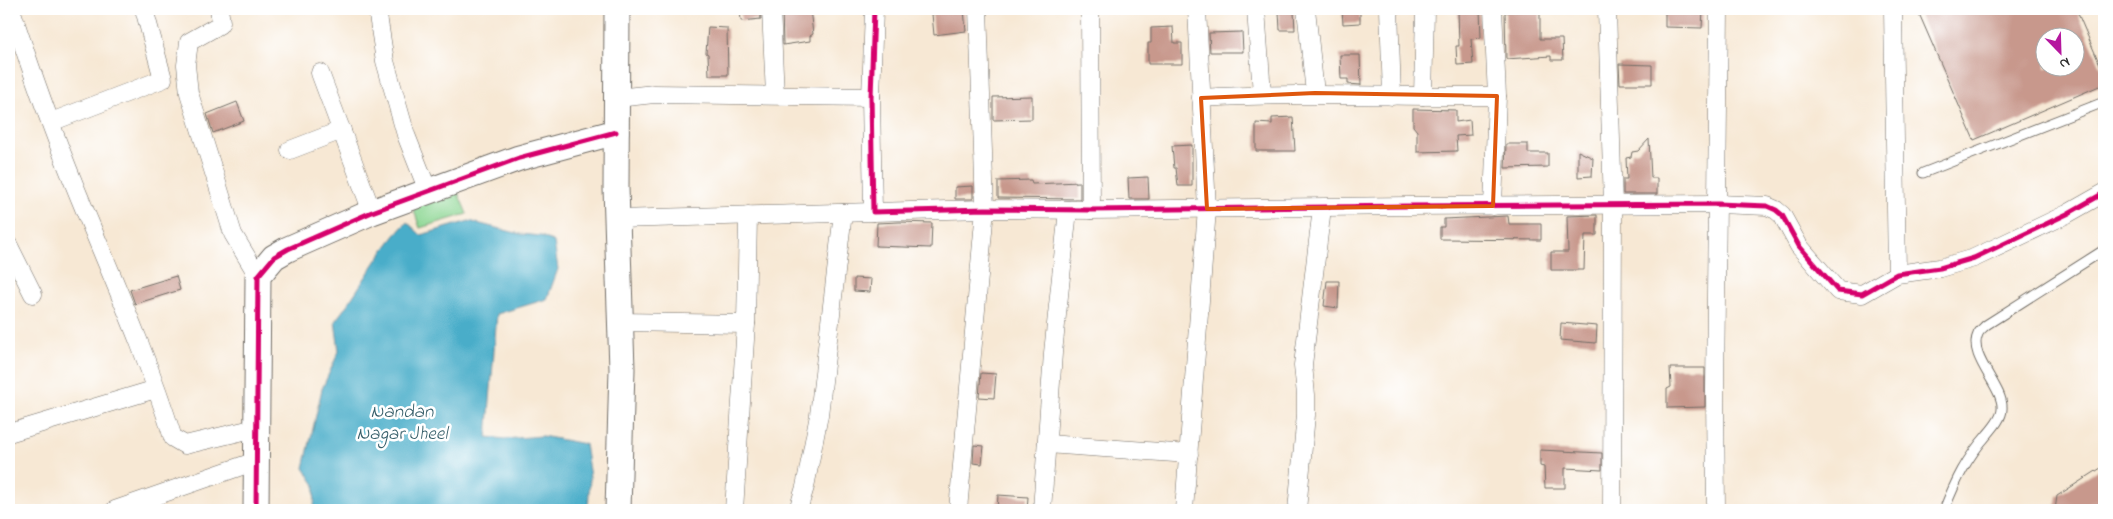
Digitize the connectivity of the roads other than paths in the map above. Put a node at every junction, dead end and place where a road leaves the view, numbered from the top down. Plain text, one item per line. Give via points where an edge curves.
1 (144, 9) edge
2 (218, 9) edge
3 (377, 9) edge
4 (617, 9) edge
5 (771, 9) edge
6 (874, 9) edge
7 (978, 9) edge
8 (1090, 9) edge
9 (1197, 9) edge
10 (1256, 9) edge
11 (1306, 9) edge
12 (1390, 9) edge
13 (1424, 9) edge
14 (1493, 9) edge
15 (1607, 9) edge
16 (1719, 9) edge
17 (1893, 9) edge
18 (10, 10) edge
19 (320, 73) dead end
20 (1262, 94) junction
21 (1315, 94) junction
22 (775, 95) junction
23 (1392, 96) junction
24 (1423, 96) junction
25 (1497, 96) junction
26 (871, 97) junction
27 (617, 98) junction
28 (1202, 98) junction
29 (2104, 102) edge
30 (51, 122) junction
31 (342, 130) junction
32 (616, 132) junction
33 (290, 150) dead end
34 (1923, 173) dead end
35 (428, 192) junction
36 (2104, 193) edge
37 (1718, 204) junction
38 (1493, 206) junction
39 (1613, 206) junction
40 (1322, 208) junction
41 (985, 209) junction
42 (1207, 209) junction
43 (1068, 210) junction
44 (1092, 210) junction
45 (372, 212) junction
46 (873, 212) junction
47 (843, 213) junction
48 (748, 215) junction
49 (616, 219) junction
50 (9, 246) edge
51 (2104, 250) edge
52 (1897, 274) junction
53 (258, 276) junction
54 (33, 294) dead end
55 (620, 322) junction
56 (746, 324) junction
57 (156, 390) junction
58 (256, 428) junction
59 (9, 434) edge
60 (1047, 444) junction
61 (1189, 454) junction
62 (256, 461) junction
63 (251, 509) edge
64 (115, 510) edge
65 (618, 510) edge
66 (734, 510) edge
67 (798, 510) edge
68 (958, 510) edge
69 (1042, 510) edge
70 (1184, 510) edge
71 (1297, 510) edge
72 (1612, 510) edge
73 (1716, 510) edge
74 (1944, 510) edge

1 - 30 street via 162,79
2 - 53 street via 219,25 189,42 186,65 189,93 233,234
3 - 35 street via 385,61 406,135
4 - 27 street
5 - 22 street
6 - 26 street
7 - 41 street
8 - 44 street
9 - 28 street
10 - 20 street
11 - 21 street
12 - 23 street
13 - 24 street
14 - 25 street
15 - 39 street
16 - 37 street
17 - 52 street
18 - 30 street
19 - 31 street
20 - 21 street
20 - 28 street
21 - 23 street
22 - 26 street
22 - 27 street via 654,94
23 - 24 street
24 - 25 street
25 - 38 street
26 - 46 street
27 - 32 street
28 - 42 street
29 - 34 lane
30 - 57 street
31 - 33 street
31 - 45 street
32 - 35 street via 519,158
32 - 49 street
35 - 45 street
36 - 52 street via 1974,258 1940,268
37 - 39 street
37 - 52 street via 1767,206 1776,210 1799,246 1838,291 1862,294
37 - 73 street
38 - 39 street
38 - 40 street
39 - 72 street
40 - 42 street
40 - 71 street via 1303,365 1306,415
41 - 43 street
41 - 46 street
41 - 68 street
42 - 44 street
42 - 61 street
43 - 44 street
43 - 60 street
45 - 53 street via 288,249 274,257
46 - 47 street
47 - 48 street
47 - 67 street via 820,415
48 - 49 street
48 - 56 street
49 - 55 street
50 - 54 street
51 - 74 lane via 1978,334 1979,355 2002,408 2000,418 1961,470
53 - 58 street
55 - 56 street
55 - 65 street
56 - 66 street
57 - 58 street via 173,438 178,443 185,445
57 - 59 street
58 - 62 street
60 - 61 street
60 - 69 street
61 - 70 street
62 - 63 street
62 - 64 street

